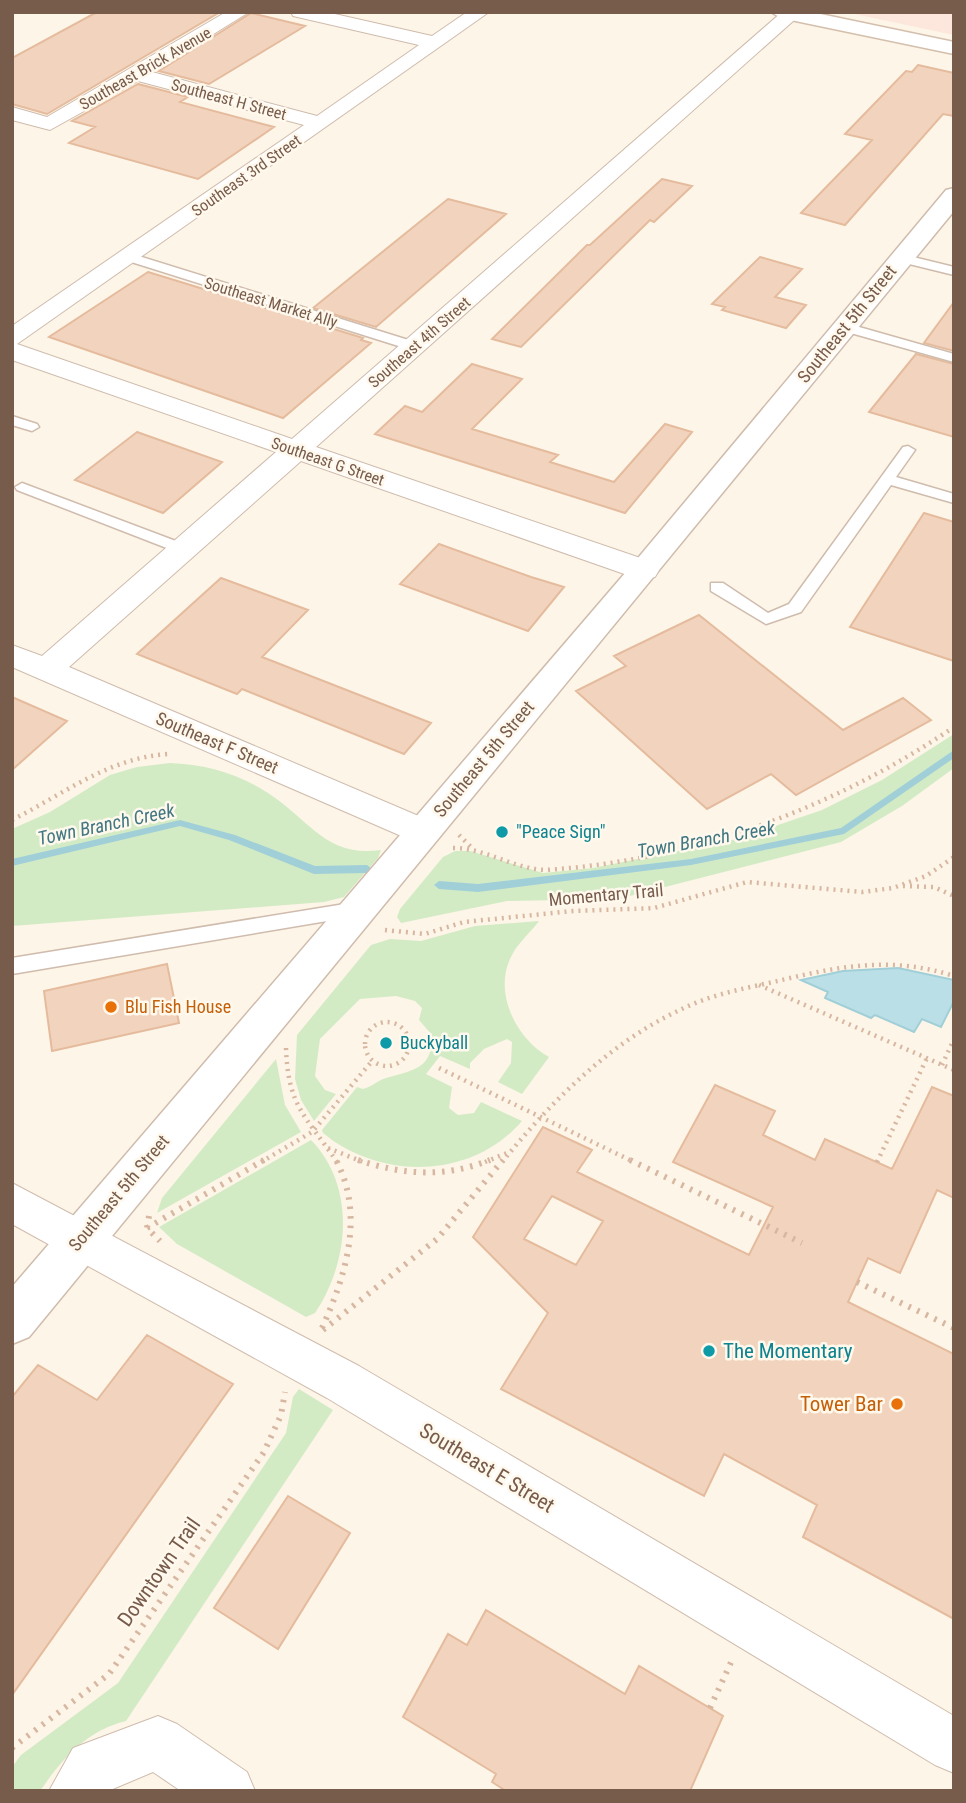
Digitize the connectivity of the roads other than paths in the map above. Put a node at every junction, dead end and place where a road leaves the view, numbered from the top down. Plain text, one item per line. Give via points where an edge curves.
1 (240, 12) edge
2 (300, 12) edge
3 (480, 12) edge
4 (786, 13) edge
5 (436, 43) junction
6 (954, 48) edge
7 (136, 74) junction
8 (12, 113) edge
9 (321, 123) junction
10 (953, 197) edge
11 (129, 257) junction
12 (901, 258) junction
13 (954, 271) edge
14 (845, 327) junction
15 (12, 338) edge
16 (413, 346) junction
17 (12, 351) edge
18 (954, 358) edge
19 (12, 420) edge
20 (32, 427) dead end
21 (296, 450) junction
22 (908, 450) dead end
23 (888, 480) junction
24 (22, 487) dead end
25 (954, 499) edge
26 (183, 549) junction
27 (644, 570) junction
28 (717, 587) dead end
29 (12, 655) edge
30 (47, 669) junction
31 (422, 832) junction
32 (367, 919) junction
33 (12, 966) edge
34 (12, 1202) edge
35 (80, 1240) junction
36 (12, 1322) edge
37 (954, 1746) edge
38 (76, 1791) edge
39 (228, 1791) edge

1 - 7 street, Southeast Brick Avenue
2 - 5 street
3 - 5 street, Southeast 3rd Street
4 - 6 street
4 - 16 street, Southeast 4th Street
5 - 9 street, Southeast 3rd Street
7 - 8 street, Southeast Brick Avenue via 50,124
7 - 9 street, Southeast H Street
9 - 11 street, Southeast 3rd Street
10 - 12 street, Southeast 5th Street
11 - 15 street, Southeast 3rd Street
11 - 16 lane, Southeast Market Ally
12 - 13 lane
12 - 14 street, Southeast 5th Street
14 - 18 lane
14 - 27 street, Southeast 5th Street
16 - 21 street, Southeast 4th Street
17 - 21 street, Southeast G Street
19 - 20 lane
21 - 26 street, Southeast 4th Street
21 - 27 street, Southeast G Street
22 - 23 lane
23 - 25 lane
23 - 28 lane via 795,608 766,619
24 - 26 lane
26 - 30 street, Southeast 4th Street
27 - 31 street, Southeast 5th Street
29 - 30 street, Southeast F Street
30 - 31 street, Southeast F Street
31 - 32 street, Southeast 5th Street
32 - 33 lane
32 - 35 street, Southeast 5th Street
34 - 35 street, Southeast E Street
35 - 36 street, Southeast 5th Street
35 - 37 street, Southeast E Street via 343,1382
38 - 39 street via 92,1767 158,1743

